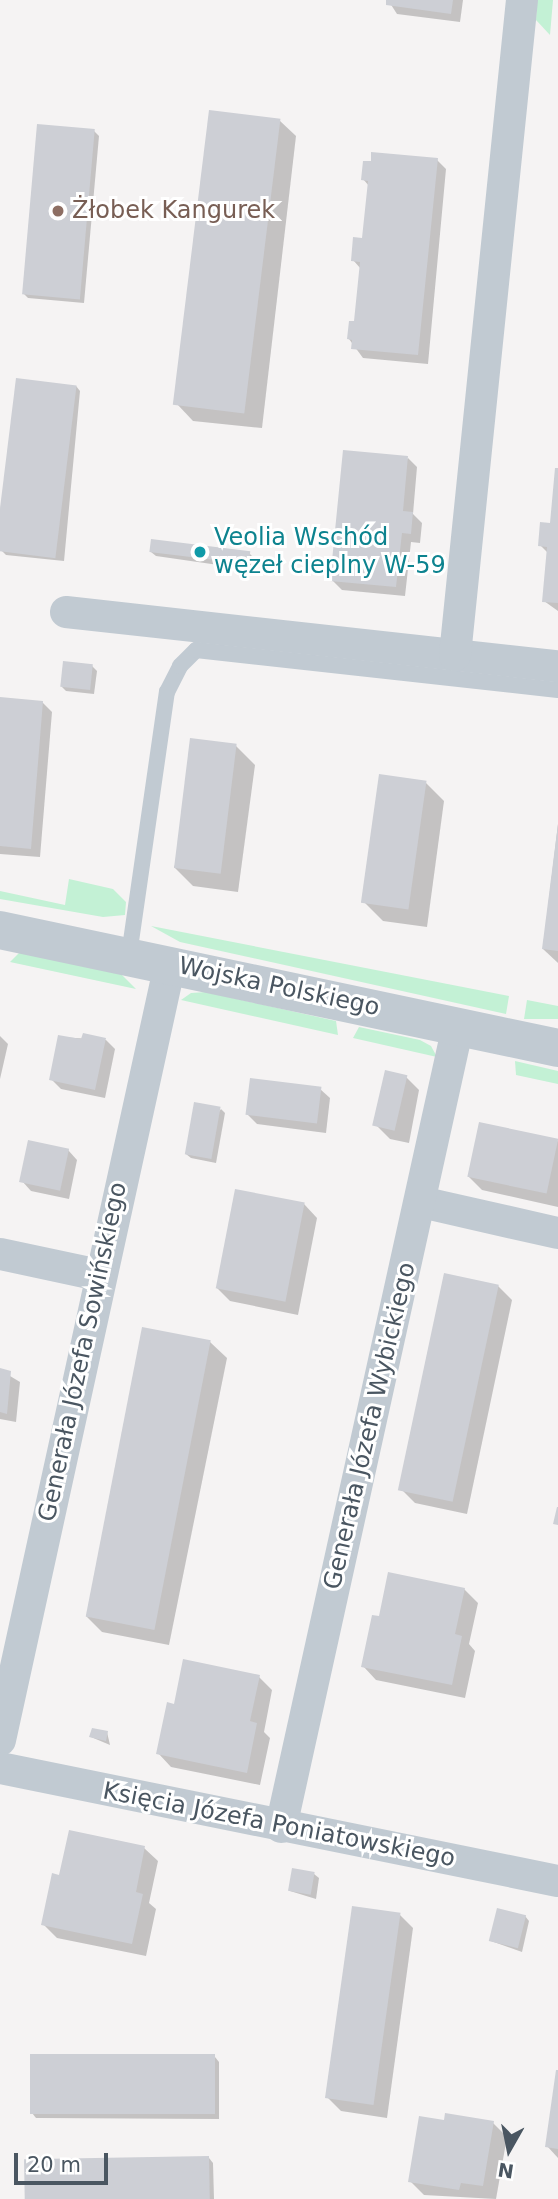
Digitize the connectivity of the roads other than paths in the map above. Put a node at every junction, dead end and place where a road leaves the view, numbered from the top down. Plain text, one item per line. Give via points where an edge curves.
1 (522, 0) edge
2 (66, 612) dead end
3 (455, 655) junction
4 (558, 666) edge
5 (558, 690) edge
6 (0, 930) edge
7 (129, 956) junction
8 (170, 964) junction
9 (458, 1026) junction
10 (558, 1048) edge
11 (421, 1202) junction
12 (558, 1233) edge
13 (0, 1254) edge
14 (99, 1275) junction
15 (0, 1740) edge
16 (0, 1768) edge
17 (281, 1827) junction
18 (558, 1881) edge

1 - 3 street
2 - 3 street
3 - 4 street
5 - 7 lane via 196,650 180,666 167,692
6 - 7 street, Wojska Polskiego
7 - 8 street, Wojska Polskiego
8 - 9 street, Wojska Polskiego
8 - 14 street, Generała Józefa Sowińskiego
9 - 10 street, Wojska Polskiego
9 - 11 street, Generała Józefa Wybickiego
11 - 12 street
11 - 17 street, Generała Józefa Wybickiego
13 - 14 street
14 - 15 street, Generała Józefa Sowińskiego
16 - 17 street, Księcia Józefa Poniatowskiego
17 - 18 street, Księcia Józefa Poniatowskiego

